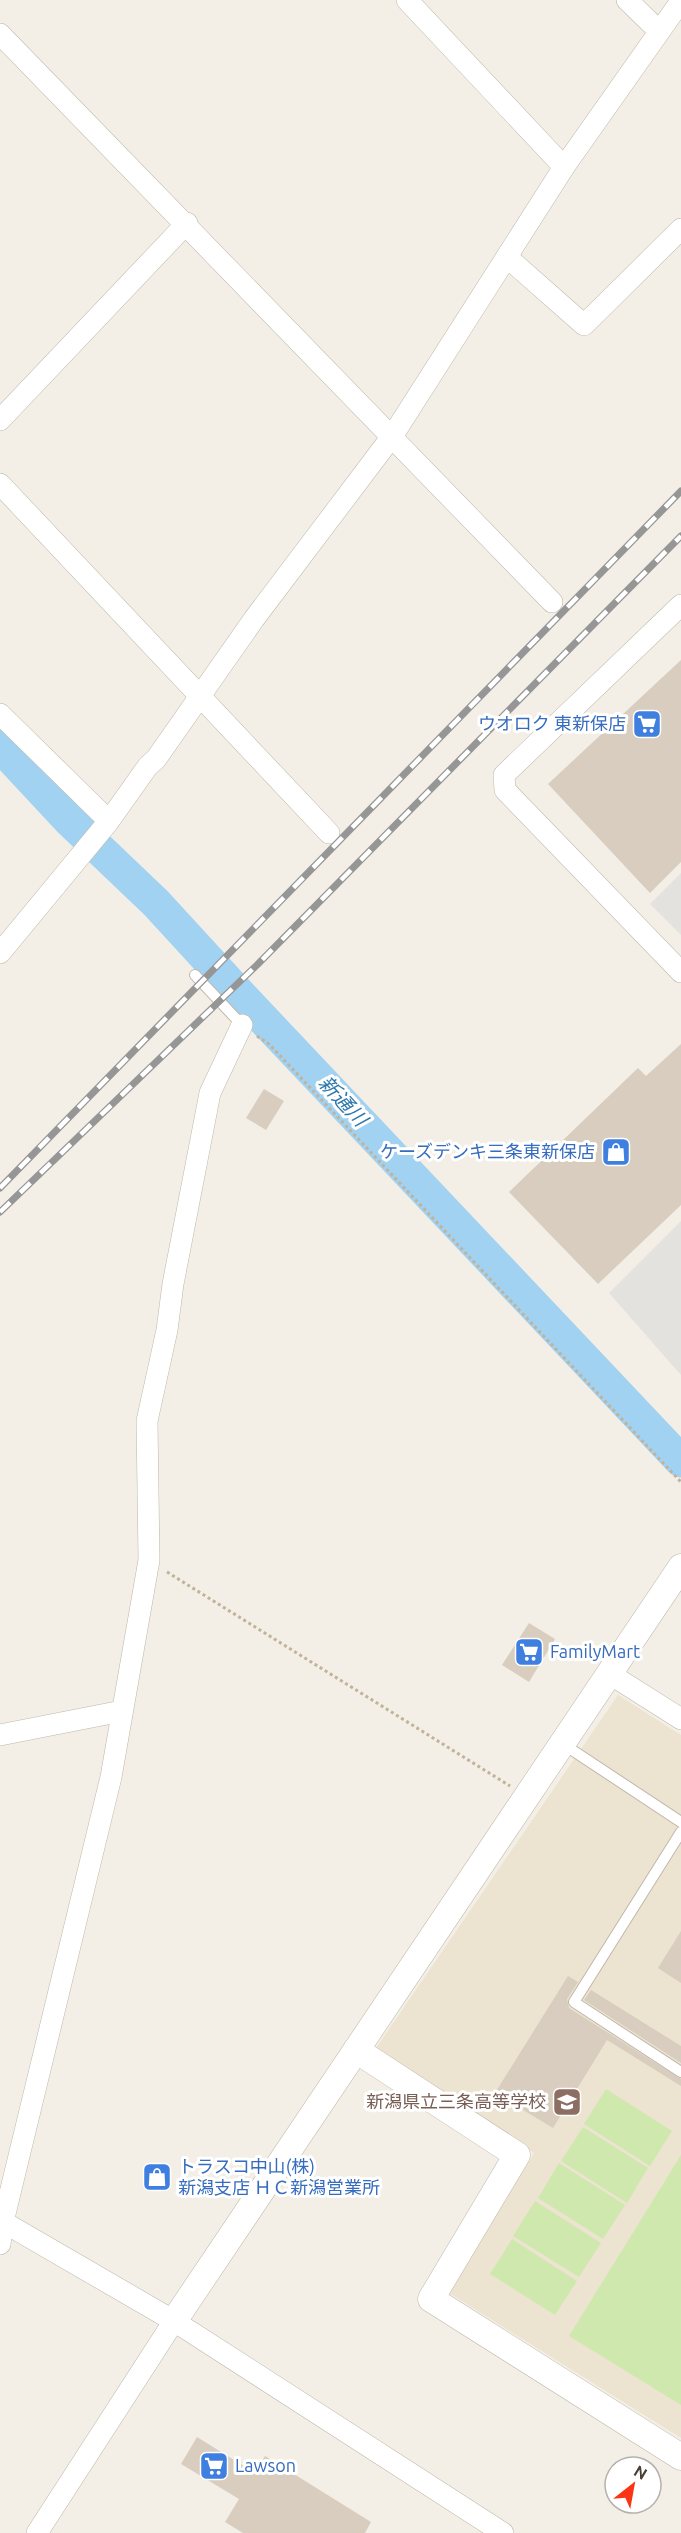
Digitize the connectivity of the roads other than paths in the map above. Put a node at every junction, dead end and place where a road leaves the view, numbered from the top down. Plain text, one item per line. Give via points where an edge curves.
1 (407, 0) edge
2 (627, 0) edge
3 (681, 1) edge
4 (659, 31) junction
5 (0, 34) edge
6 (564, 167) junction
7 (187, 223) junction
8 (681, 229) edge
9 (507, 257) junction
10 (0, 420) edge
11 (393, 435) junction
12 (0, 484) edge
13 (552, 602) dead end
14 (681, 605) edge
15 (202, 696) junction
16 (0, 714) edge
17 (109, 821) junction
18 (329, 833) dead end
19 (0, 953) edge
20 (681, 972) edge
21 (195, 975) dead end
22 (242, 1025) joint
23 (681, 1567) edge
24 (610, 1674) junction
25 (122, 1711) junction
26 (681, 1719) edge
27 (0, 1735) edge
28 (563, 1744) junction
29 (681, 1822) edge
30 (681, 1832) edge
31 (356, 2050) junction
32 (681, 2072) edge
33 (2, 2221) edge
34 (0, 2244) edge
35 (174, 2321) junction
36 (681, 2457) edge
37 (37, 2533) edge
38 (503, 2533) edge

1 - 6 street
2 - 4 street
3 - 4 street
4 - 6 street
5 - 7 street
6 - 9 street
7 - 10 street
7 - 11 street
8 - 9 street via 584,325
9 - 11 street
11 - 13 street
11 - 15 street via 254,619
12 - 15 street
14 - 20 street via 504,775 505,790
15 - 17 street
15 - 18 street
16 - 17 street
17 - 19 street
21 - 22 lane
22 - 25 street via 210,1093 147,1421 149,1560
23 - 24 street
24 - 26 street
24 - 28 street
25 - 27 street
25 - 33 street via 111,1777
28 - 29 lane
28 - 31 street
30 - 32 lane via 574,2002
31 - 35 street
31 - 36 street via 517,2155 431,2299
33 - 34 street
33 - 35 street
35 - 37 street
35 - 38 street

